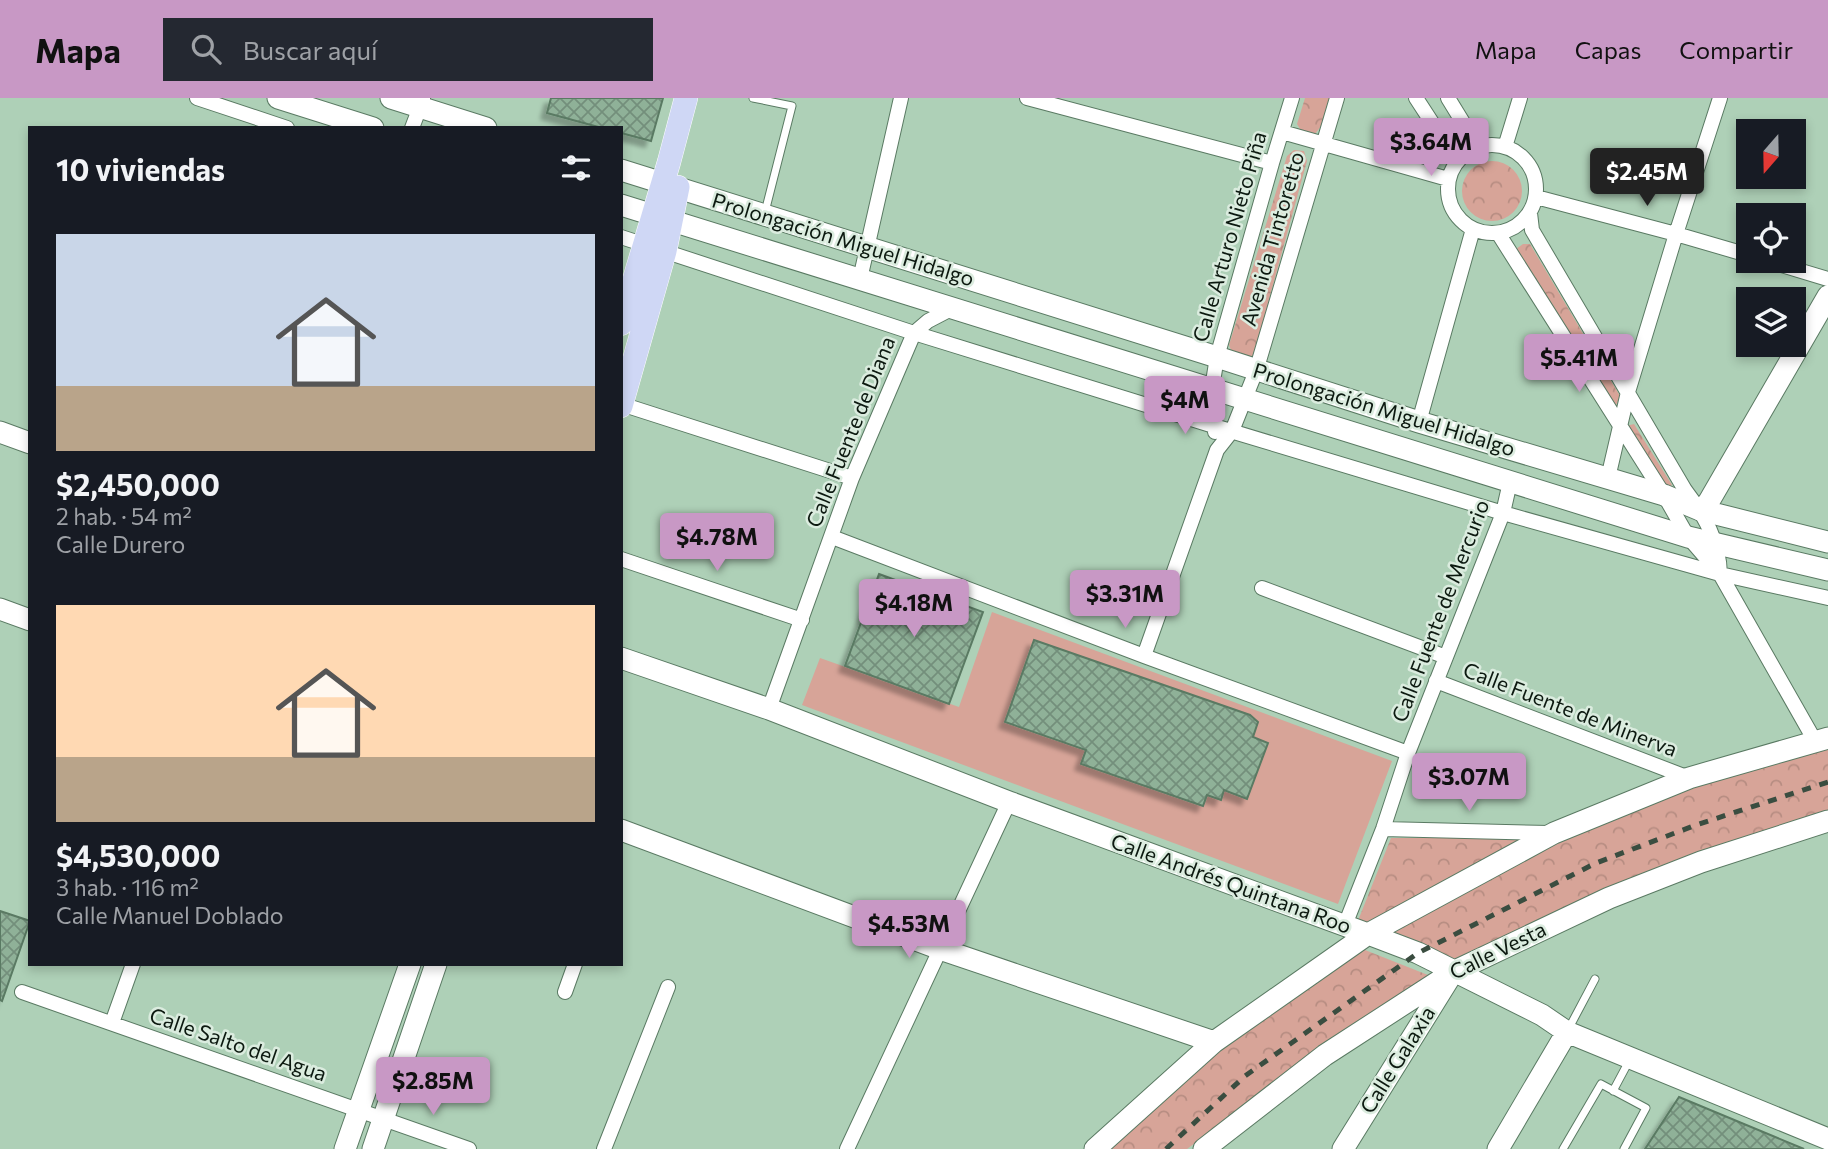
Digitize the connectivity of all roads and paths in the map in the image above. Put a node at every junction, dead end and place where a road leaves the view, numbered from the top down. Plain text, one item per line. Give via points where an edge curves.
1 (197, 98) edge
2 (278, 98) edge
3 (390, 98) edge
4 (686, 98) edge
5 (753, 98) edge
6 (901, 98) edge
7 (1027, 98) edge
8 (1292, 98) edge
9 (1337, 98) edge
10 (1416, 98) edge
11 (1448, 98) edge
12 (1520, 98) edge
13 (1720, 98) edge
14 (422, 103) edge
15 (281, 126) edge
16 (367, 126) edge
17 (413, 126) edge
18 (481, 126) edge
19 (1282, 132) junction
20 (1324, 143) junction
21 (1478, 147) junction
22 (1505, 147) junction
23 (1457, 161) junction
24 (1272, 163) junction
25 (623, 171) edge
26 (1448, 179) junction
27 (670, 185) junction
28 (1536, 197) junction
29 (623, 206) edge
30 (1530, 213) junction
31 (764, 216) junction
32 (662, 217) junction
33 (1473, 229) junction
34 (1498, 233) junction
35 (1676, 234) junction
36 (623, 238) edge
37 (655, 248) junction
38 (868, 248) junction
39 (1736, 252) edge
40 (1806, 272) edge
41 (860, 279) junction
42 (1828, 279) edge
43 (1826, 306) edge
44 (953, 308) junction
45 (623, 320) edge
46 (914, 333) junction
47 (1217, 357) junction
48 (1256, 371) junction
49 (1212, 388) junction
50 (1628, 391) junction
51 (623, 395) edge
52 (1244, 399) junction
53 (623, 405) edge
54 (1419, 422) junction
55 (1214, 426) junction
56 (1620, 426) junction
57 (1232, 431) junction
58 (0, 432) edge
59 (28, 442) edge
60 (1217, 450) junction
61 (852, 478) junction
62 (1608, 478) junction
63 (1510, 482) junction
64 (1664, 495) junction
65 (1700, 510) junction
66 (1503, 513) junction
67 (832, 537) junction
68 (1688, 537) junction
69 (1828, 542) edge
70 (1715, 543) junction
71 (623, 560) edge
72 (1828, 570) edge
73 (1720, 575) junction
74 (1262, 588) dead end
75 (1828, 598) edge
76 (0, 609) edge
77 (28, 619) edge
78 (802, 620) junction
79 (1144, 656) junction
80 (1446, 657) junction
81 (623, 659) edge
82 (1436, 681) junction
83 (769, 709) junction
84 (1822, 739) edge
85 (1408, 753) junction
86 (1689, 778) junction
87 (1009, 803) junction
88 (1828, 821) edge
89 (1382, 829) junction
90 (623, 832) edge
91 (1554, 833) junction
92 (1345, 925) junction
93 (1368, 934) junction
94 (940, 949) junction
95 (132, 966) edge
96 (409, 966) edge
97 (435, 966) edge
98 (574, 966) edge
99 (1453, 972) junction
100 (1595, 979) dead end
101 (668, 987) dead end
102 (22, 992) dead end
103 (565, 992) dead end
104 (112, 1023) junction
105 (1567, 1032) junction
106 (1214, 1042) junction
107 (1630, 1059) junction
108 (1613, 1091) junction
109 (358, 1110) junction
110 (384, 1118) junction
111 (1828, 1139) edge
112 (345, 1149) edge
113 (373, 1149) edge
114 (469, 1149) edge
115 (604, 1149) edge
116 (847, 1149) edge
117 (1095, 1149) edge
118 (1204, 1149) edge
119 (1343, 1149) edge
120 (1497, 1149) edge
121 (1563, 1149) edge
122 (1624, 1149) edge

1 - 15 street
2 - 16 main road
3 - 14 main road
4 - 27 main road
5 - 31 lane via 792,106
6 - 38 street
7 - 24 street
8 - 19 street, Calle Arturo Nieto Piña
9 - 20 street, Avenida Tintoretto
10 - 23 street
11 - 21 street
12 - 22 street
13 - 35 street
14 - 17 street
14 - 18 main road
19 - 20 street
19 - 24 street, Calle Arturo Nieto Piña
20 - 26 street
20 - 48 street, Avenida Tintoretto
21 - 22 street
21 - 23 street
22 - 28 street via 1530,167
23 - 26 street
24 - 47 street, Calle Arturo Nieto Piña
25 - 27 main road, Prolongación Miguel Hidalgo
26 - 33 street via 1450,204
27 - 31 main road, Prolongación Miguel Hidalgo
27 - 32 main road
28 - 30 street
28 - 35 street
29 - 32 main road, Prolongación Miguel Hidalgo
30 - 34 street via 1513,229
30 - 50 street via 1532,230
31 - 38 main road, Prolongación Miguel Hidalgo
32 - 37 main road
32 - 41 main road, Prolongación Miguel Hidalgo
33 - 34 street
33 - 54 street
34 - 56 street
35 - 39 street
35 - 50 street
36 - 37 street
37 - 45 main road
37 - 46 street
37 - 51 main road
38 - 41 street
38 - 47 main road, Prolongación Miguel Hidalgo
40 - 42 street
41 - 44 main road, Prolongación Miguel Hidalgo
43 - 65 main road
44 - 46 street, Calle Fuente de Diana
44 - 49 main road, Prolongación Miguel Hidalgo
46 - 55 street
46 - 61 street, Calle Fuente de Diana
47 - 48 main road, Prolongación Miguel Hidalgo
47 - 49 street, Calle Arturo Nieto Piña
48 - 52 street, Avenida Tintoretto
48 - 54 main road, Prolongación Miguel Hidalgo
49 - 52 main road, Prolongación Miguel Hidalgo
49 - 55 street
50 - 56 street
50 - 65 street
52 - 57 street, Avenida Tintoretto
52 - 63 main road, Prolongación Miguel Hidalgo
53 - 61 street
54 - 62 main road, Prolongación Miguel Hidalgo
55 - 57 street
55 - 60 street
56 - 62 street
56 - 64 street
57 - 60 street, Avenida Tintoretto
57 - 66 street
58 - 59 main road
60 - 79 street
61 - 67 street, Calle Fuente de Diana
62 - 64 main road, Prolongación Miguel Hidalgo
63 - 66 street, Calle Fuente de Mercurio
63 - 68 main road, Prolongación Miguel Hidalgo
64 - 65 main road, Prolongación Miguel Hidalgo
64 - 68 street
65 - 69 main road, Prolongación Miguel Hidalgo
65 - 70 street
66 - 73 street
66 - 80 street, Calle Fuente de Mercurio
67 - 78 street, Calle Fuente de Diana
67 - 79 street, Calle Fuente de Mercurio
68 - 70 main road, Prolongación Miguel Hidalgo
68 - 73 street
70 - 72 main road, Prolongación Miguel Hidalgo
70 - 73 street
71 - 78 street
73 - 75 street
73 - 84 street
74 - 80 street
76 - 77 main road
78 - 83 street, Calle Fuente de Diana
79 - 85 street, Calle Fuente de Mercurio
80 - 82 street, Calle Fuente de Mercurio
81 - 83 main road, Calle Andrés Quintana Roo
82 - 85 street, Calle Fuente de Mercurio
82 - 86 street, Calle Fuente de Minerva
83 - 87 main road, Calle Andrés Quintana Roo
84 - 86 main road
85 - 89 street, Calle Fuente de Mercurio
86 - 91 main road
87 - 92 main road, Calle Andrés Quintana Roo
87 - 94 street
88 - 99 main road, Calle Vesta via 1609,898
89 - 91 street
89 - 92 street, Calle Fuente de Mercurio
90 - 94 main road
91 - 93 main road
92 - 93 main road, Calle Andrés Quintana Roo
93 - 99 main road, Calle Andrés Quintana Roo
93 - 106 main road
94 - 106 main road
94 - 116 street
95 - 104 street
96 - 109 main road
97 - 110 main road
98 - 103 street
99 - 105 main road, Calle Andrés Quintana Roo
99 - 118 main road, Calle Vesta via 1325,1055
99 - 119 main road, Calle Galaxia
100 - 105 lane
101 - 115 street
102 - 104 street, Calle Salto del Agua
104 - 109 street, Calle Salto del Agua
105 - 107 main road, Calle Andrés Quintana Roo
105 - 120 main road
106 - 117 main road
107 - 108 lane
107 - 111 main road, Calle Andrés Quintana Roo
108 - 121 lane via 1601,1084
108 - 122 lane via 1646,1108
109 - 110 street, Calle Salto del Agua
109 - 112 main road
110 - 113 main road
110 - 114 street, Calle Salto del Agua

